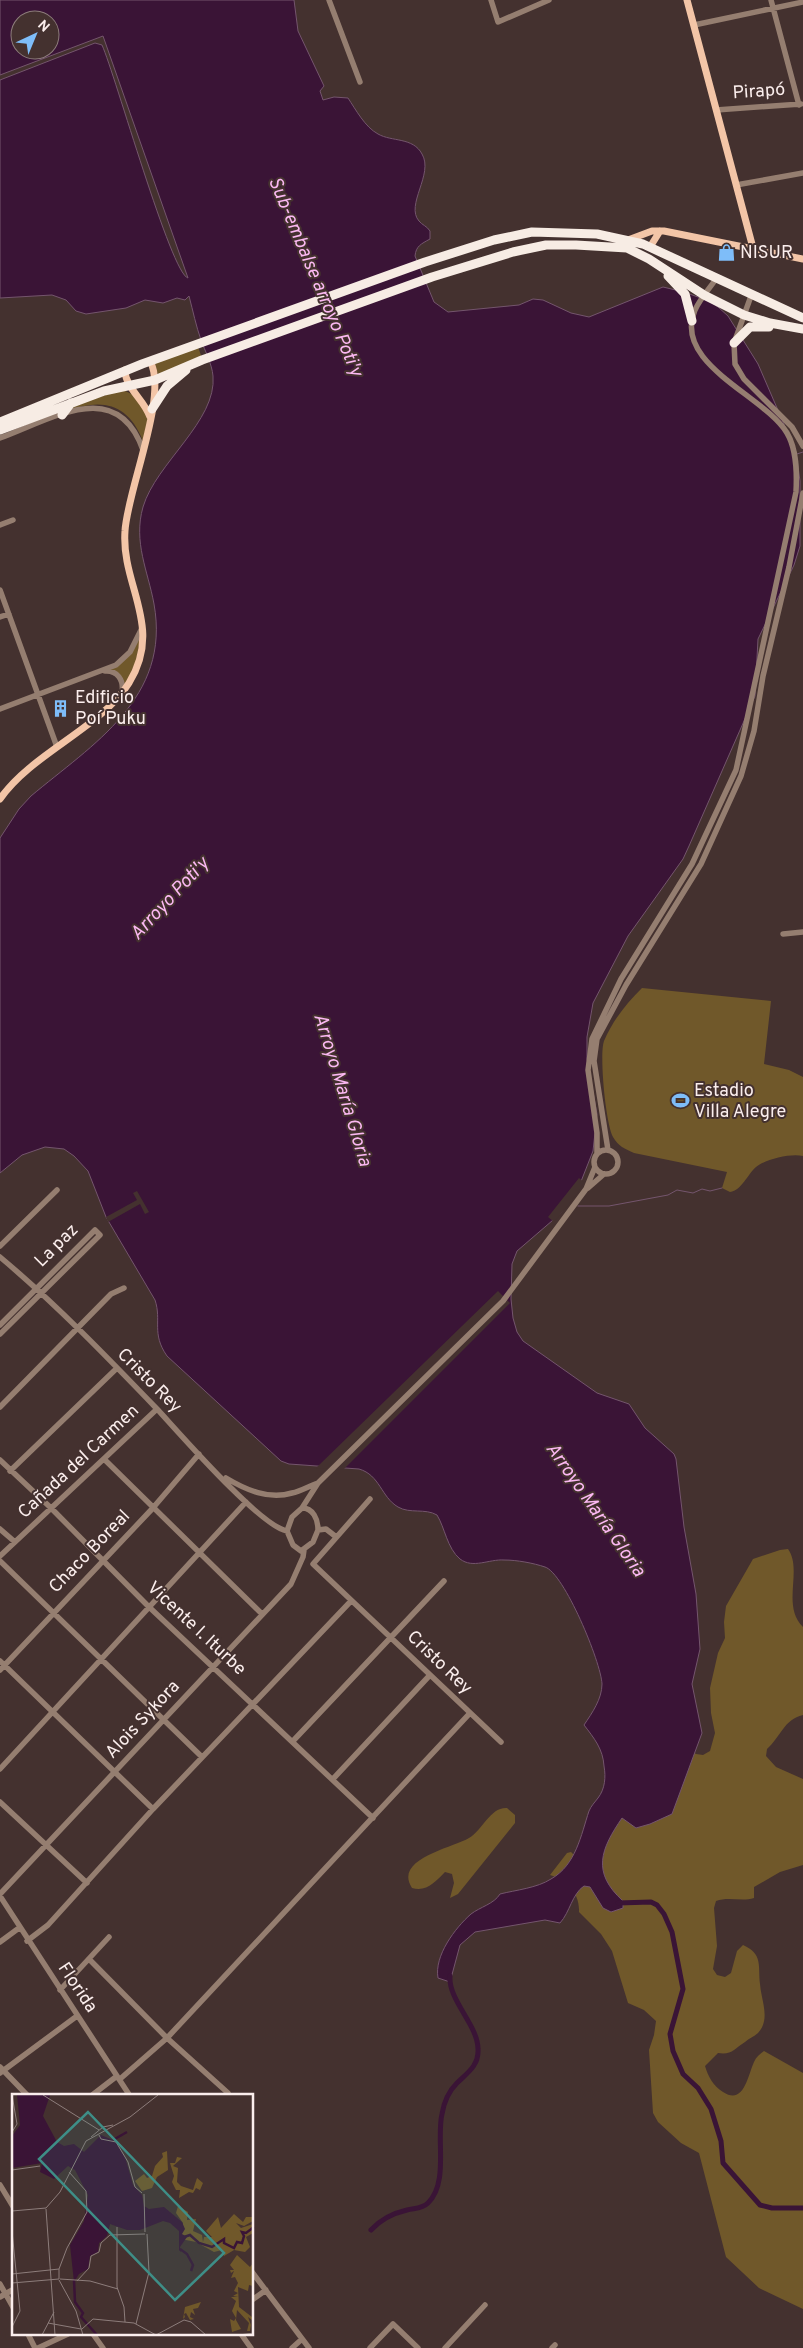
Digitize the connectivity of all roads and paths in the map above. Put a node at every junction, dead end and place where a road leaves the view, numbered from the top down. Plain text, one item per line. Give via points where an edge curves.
1 (329, 0) edge
2 (491, 0) edge
3 (548, 0) edge
4 (687, 0) edge
5 (771, 0) edge
6 (803, 2) edge
7 (774, 8) junction
8 (694, 25) junction
9 (360, 82) dead end
10 (801, 104) edge
11 (716, 110) junction
12 (803, 173) edge
13 (736, 185) junction
14 (660, 231) junction
15 (628, 244) junction
16 (650, 247) junction
17 (753, 248) junction
18 (803, 259) edge
19 (656, 263) junction
20 (716, 279) junction
21 (704, 295) junction
22 (751, 296) junction
23 (744, 315) junction
24 (803, 318) edge
25 (692, 322) junction
26 (803, 330) edge
27 (734, 343) junction
28 (150, 361) junction
29 (193, 364) junction
30 (125, 370) junction
31 (154, 380) junction
32 (130, 387) junction
33 (72, 403) junction
34 (151, 414) junction
35 (62, 415) junction
36 (0, 422) edge
37 (0, 430) edge
38 (0, 438) edge
39 (803, 445) edge
40 (143, 450) junction
41 (803, 493) edge
42 (14, 520) dead end
43 (0, 524) edge
44 (0, 590) edge
45 (9, 614) junction
46 (0, 617) edge
47 (142, 624) junction
48 (103, 671) junction
49 (122, 692) junction
50 (38, 696) junction
51 (0, 709) edge
52 (57, 747) junction
53 (0, 799) edge
54 (803, 932) edge
55 (783, 934) dead end
56 (608, 1150) junction
57 (597, 1153) junction
58 (595, 1167) junction
59 (604, 1174) junction
60 (586, 1189) junction
61 (58, 1190) dead end
62 (0, 1246) edge
63 (0, 1257) edge
64 (124, 1288) dead end
65 (35, 1289) junction
66 (40, 1294) junction
67 (0, 1324) edge
68 (76, 1329) junction
69 (0, 1334) edge
70 (116, 1369) junction
71 (0, 1407) edge
72 (157, 1409) junction
73 (199, 1454) junction
74 (104, 1459) junction
75 (0, 1460) edge
76 (10, 1471) junction
77 (219, 1474) junction
78 (318, 1483) junction
79 (311, 1496) junction
80 (370, 1499) dead end
81 (246, 1502) junction
82 (52, 1508) junction
83 (302, 1508) junction
84 (152, 1509) junction
85 (312, 1512) junction
86 (290, 1521) junction
87 (276, 1525) junction
88 (0, 1529) edge
89 (318, 1530) junction
90 (288, 1531) junction
91 (335, 1536) junction
92 (15, 1542) junction
93 (302, 1550) junction
94 (199, 1554) junction
95 (0, 1556) edge
96 (102, 1560) junction
97 (0, 1562) edge
98 (444, 1581) dead end
99 (351, 1601) junction
100 (148, 1606) junction
101 (53, 1612) junction
102 (262, 1614) junction
103 (391, 1638) junction
104 (101, 1659) junction
105 (1, 1665) edge
106 (214, 1666) junction
107 (430, 1675) junction
108 (253, 1703) junction
109 (53, 1713) junction
110 (470, 1714) junction
111 (165, 1721) junction
112 (293, 1741) junction
113 (501, 1742) dead end
114 (202, 1757) junction
115 (0, 1769) edge
116 (114, 1772) junction
117 (333, 1779) junction
118 (0, 1802) edge
119 (153, 1809) junction
120 (373, 1818) junction
121 (46, 1845) junction
122 (87, 1883) junction
123 (0, 1896) edge
124 (19, 1928) junction
125 (109, 1937) dead end
126 (27, 1941) junction
127 (0, 1942) edge
128 (88, 1959) junction
129 (60, 1990) junction
130 (77, 2016) junction
131 (167, 2038) junction
132 (1, 2070) edge
133 (118, 2078) junction
134 (26, 2094) edge
135 (94, 2094) edge
136 (129, 2094) edge
137 (227, 2094) edge
138 (0, 2185) edge
139 (12, 2201) edge
140 (254, 2275) edge
141 (0, 2284) edge
142 (266, 2290) junction
143 (3, 2295) edge
144 (254, 2299) edge
145 (485, 2305) dead end
146 (12, 2306) edge
147 (29, 2336) edge
148 (63, 2336) edge
149 (95, 2336) edge
150 (243, 2336) edge
151 (302, 2339) junction
152 (36, 2348) edge
153 (104, 2348) edge
154 (252, 2348) edge
155 (292, 2348) edge
156 (310, 2348) edge
157 (370, 2348) edge
158 (418, 2348) edge
159 (445, 2348) edge

1 - 9 street
2 - 3 street via 498,22
4 - 8 main road
5 - 7 street
6 - 7 street
7 - 8 street
7 - 10 street
8 - 11 main road
10 - 11 street, Pirapó
11 - 13 main road
12 - 13 street
13 - 17 main road
14 - 15 main road
14 - 16 main road
14 - 17 main road
15 - 16 highway via 645,250
15 - 19 highway
15 - 28 highway via 580,232 532,232 494,240
15 - 29 highway via 546,245 513,252 432,277
16 - 20 highway
17 - 18 main road
19 - 21 highway
19 - 25 highway via 684,294
20 - 21 street
20 - 22 highway
21 - 23 highway
21 - 25 street
22 - 23 street
22 - 24 highway
23 - 26 highway
23 - 27 street
25 - 57 street via 695,347 706,362 780,423 792,446 797,472 796,492 736,770 692,864 620,979 592,1038 588,1070
26 - 27 highway via 758,326 744,330
27 - 39 street via 735,364 744,379 792,427
28 - 30 highway
28 - 31 main road
29 - 31 highway
29 - 34 highway via 167,386
30 - 32 main road
30 - 36 highway
31 - 32 highway
31 - 34 main road
32 - 33 highway via 104,391
32 - 34 main road
33 - 35 highway
33 - 37 highway
34 - 40 main road
35 - 38 street
35 - 40 street via 91,407 106,409 130,423
40 - 47 main road via 125,532
41 - 56 street via 754,731 741,776 700,864 617,999 597,1039 594,1061
42 - 43 street
44 - 45 street
45 - 46 street
45 - 50 street
47 - 48 street via 130,652 121,662
47 - 49 main road via 138,660
48 - 49 street via 112,671 119,676
48 - 50 street
49 - 52 main road via 105,710
50 - 51 street
50 - 52 street
52 - 53 main road via 15,781
54 - 55 street
56 - 57 street
56 - 59 street via 616,1156 618,1163 612,1172
57 - 58 street
58 - 59 street
58 - 60 street
59 - 60 street
60 - 78 street via 503,1301
61 - 62 street
63 - 65 street, Cristo Rey
64 - 68 street via 111,1294
65 - 66 street, Cristo Rey
65 - 66 street, La paz via 95,1230 100,1235
65 - 67 street, La paz
66 - 68 street, Cristo Rey
66 - 69 street, La paz
68 - 70 street, Cristo Rey
68 - 71 street
70 - 72 street, Cristo Rey
70 - 76 street
72 - 73 street, Cristo Rey
72 - 74 street, Cañada del Carmen
73 - 77 street, Cristo Rey
73 - 84 street, Chaco Boreal
74 - 82 street, Cañada del Carmen
74 - 84 street
75 - 76 street, Vicente I. Iturbe
76 - 82 street, Vicente I. Iturbe
77 - 78 street via 256,1493 274,1496 292,1494
77 - 81 street, Cristo Rey
78 - 79 street
79 - 83 street
79 - 85 street
80 - 91 street
81 - 87 street, Cristo Rey
81 - 94 street
82 - 92 street, Cañada del Carmen
82 - 96 street, Vicente I. Iturbe
83 - 85 street
83 - 86 street
84 - 94 street
84 - 96 street, Chaco Boreal
85 - 89 street
86 - 87 street
86 - 90 street
87 - 90 street, Cristo Rey
88 - 92 street
89 - 91 street via 326,1529
89 - 93 street via 313,1542
90 - 93 street via 291,1541
91 - 99 street, Cristo Rey via 313,1564
92 - 95 street, Cañada del Carmen
93 - 102 street, Alois Sykora via 291,1584
94 - 100 street
94 - 102 street
96 - 100 street, Vicente I. Iturbe
96 - 101 street, Chaco Boreal
97 - 101 street
98 - 103 street
99 - 103 street, Cristo Rey
99 - 108 street
100 - 104 street
100 - 106 street, Vicente I. Iturbe
101 - 104 street
101 - 105 street, Chaco Boreal
102 - 106 street, Alois Sykora
103 - 107 street, Cristo Rey
103 - 112 street
104 - 109 street
104 - 111 street
105 - 109 street
106 - 108 street, Vicente I. Iturbe
106 - 111 street, Alois Sykora
107 - 110 street, Cristo Rey
107 - 117 street
108 - 112 street, Vicente I. Iturbe
108 - 114 street
109 - 115 street
109 - 116 street
110 - 113 street, Cristo Rey
110 - 120 street
111 - 114 street
111 - 116 street, Alois Sykora
112 - 117 street, Vicente I. Iturbe
114 - 119 street
116 - 119 street
116 - 121 street, Alois Sykora
117 - 120 street, Vicente I. Iturbe
118 - 121 street
119 - 122 street
120 - 131 street
121 - 122 street
121 - 123 street, Alois Sykora
122 - 126 street via 48,1925
123 - 124 street, Florida
124 - 126 street, Florida
124 - 127 street
125 - 128 street
126 - 129 street, Florida
128 - 129 street
128 - 131 street
129 - 130 street, Florida
130 - 132 street
130 - 133 street, Florida
131 - 133 street
131 - 137 street
132 - 134 street
133 - 135 street
133 - 136 street, Florida
138 - 139 street
140 - 142 street
141 - 143 street
142 - 144 street
142 - 151 street
143 - 146 street
145 - 159 street
147 - 152 street
148 - 152 street
149 - 153 street
150 - 154 street
151 - 155 street
151 - 156 street
157 - 158 street via 393,2324

